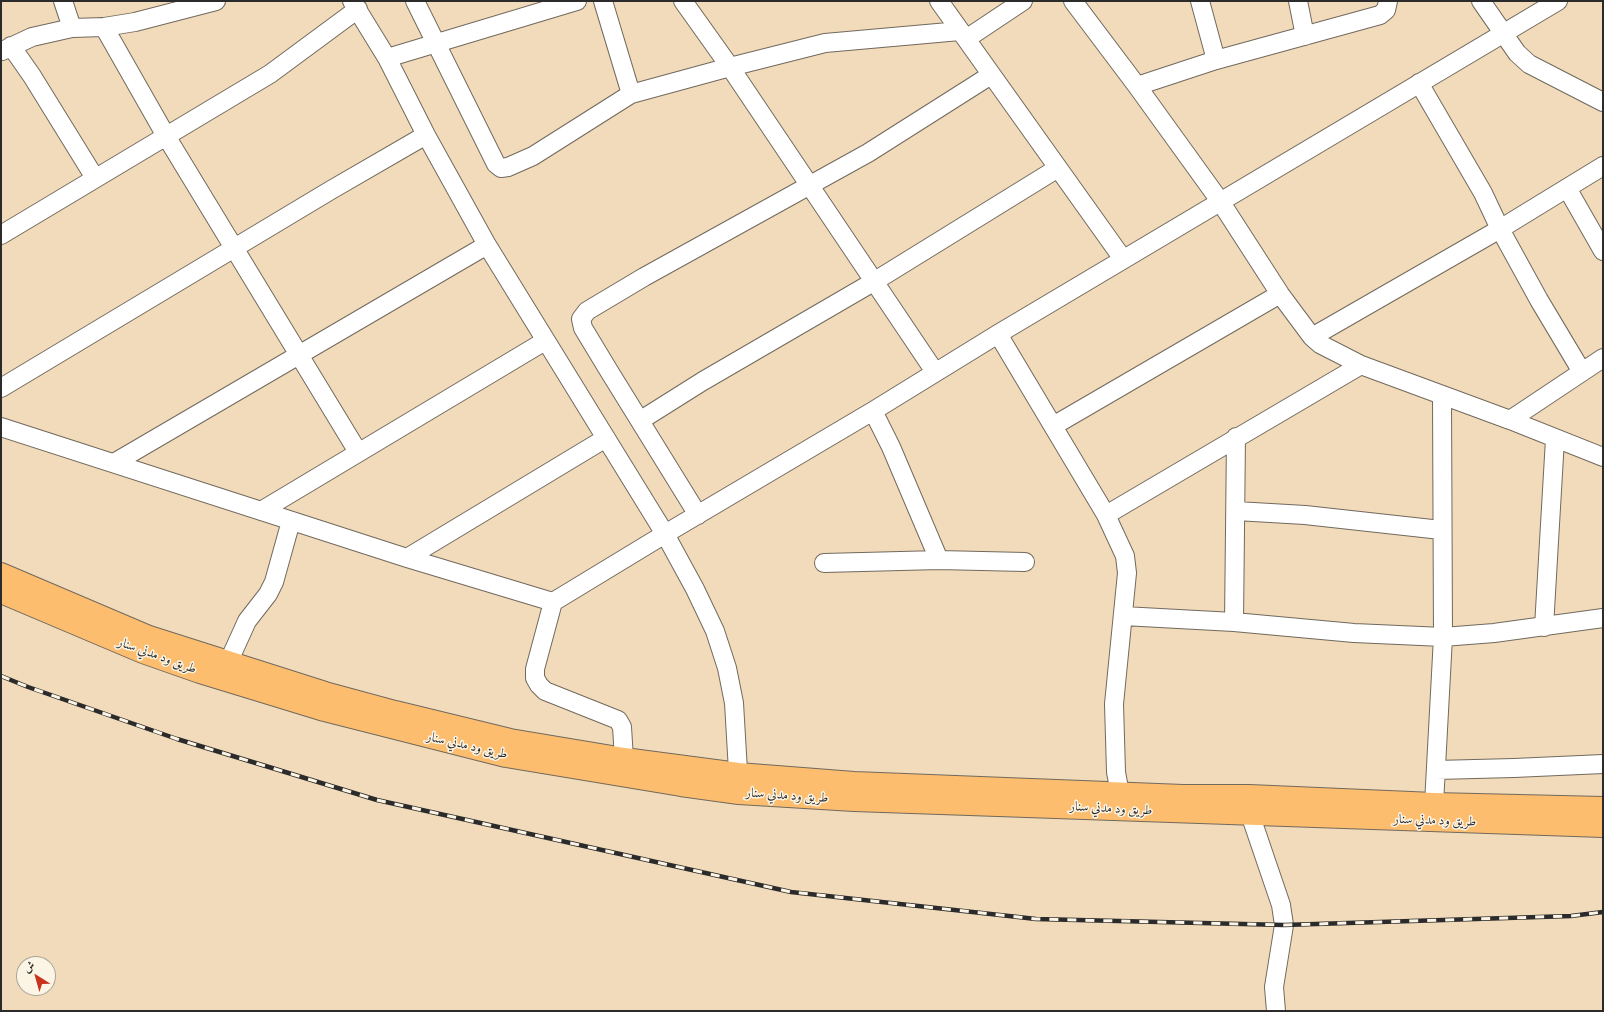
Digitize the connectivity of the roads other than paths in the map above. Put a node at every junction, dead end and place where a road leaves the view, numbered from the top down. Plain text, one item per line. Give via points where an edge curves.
1 (64, 1) edge
2 (216, 1) edge
3 (415, 1) edge
4 (577, 1) edge
5 (603, 1) edge
6 (683, 1) edge
7 (939, 1) edge
8 (1023, 1) edge
9 (1073, 1) edge
10 (1200, 1) edge
11 (1298, 1) edge
12 (1388, 1) edge
13 (1481, 1) edge
14 (1558, 1) edge
15 (355, 5) edge
16 (104, 27) junction
17 (72, 28) junction
18 (1503, 33) junction
19 (963, 35) junction
20 (1305, 36) junction
21 (436, 42) junction
22 (6, 48) edge
23 (386, 58) junction
24 (1216, 60) junction
25 (730, 67) junction
26 (991, 75) junction
27 (1419, 83) junction
28 (1137, 86) junction
29 (631, 94) junction
30 (1603, 102) edge
31 (426, 135) junction
32 (166, 136) junction
33 (1603, 166) edge
34 (1058, 168) junction
35 (95, 178) junction
36 (810, 187) junction
37 (1567, 188) junction
38 (1220, 201) junction
39 (1500, 229) junction
40 (1, 235) edge
41 (487, 245) junction
42 (234, 248) junction
43 (1603, 251) edge
44 (1123, 259) junction
45 (875, 281) junction
46 (1280, 294) junction
47 (998, 334) junction
48 (1312, 337) junction
49 (545, 341) junction
50 (299, 355) junction
51 (1603, 358) edge
52 (1361, 365) junction
53 (935, 372) junction
54 (1582, 372) junction
55 (1, 388) edge
56 (1442, 396) junction
57 (873, 411) junction
58 (641, 420) junction
59 (1510, 420) junction
60 (1053, 426) junction
61 (1, 427) edge
62 (1236, 437) junction
63 (606, 438) junction
64 (1555, 439) junction
65 (358, 452) junction
66 (1603, 457) edge
67 (114, 463) junction
68 (260, 511) junction
69 (1236, 512) junction
70 (698, 515) junction
71 (1106, 515) junction
72 (291, 521) junction
73 (1441, 530) junction
74 (665, 534) junction
75 (407, 558) junction
76 (939, 560) junction
77 (1025, 562) dead end
78 (824, 563) dead end
79 (1, 574) edge
80 (1, 592) edge
81 (553, 602) junction
82 (1123, 616) junction
83 (1603, 618) edge
84 (1234, 622) junction
85 (1544, 627) junction
86 (1443, 637) junction
87 (228, 662) junction
88 (624, 759) junction
89 (1603, 764) edge
90 (1436, 770) junction
91 (739, 784) junction
92 (1121, 801) junction
93 (1434, 804) junction
94 (1250, 805) junction
95 (1603, 808) edge
96 (1603, 826) edge
97 (1276, 1011) edge

1 - 17 street
2 - 16 street via 169,14
3 - 21 street
4 - 21 street
5 - 29 street
6 - 25 street
7 - 19 street
8 - 19 street
9 - 28 street
10 - 24 street
11 - 20 street
12 - 20 street via 1386,10 1380,14
13 - 18 street
14 - 18 street
15 - 23 street
15 - 32 street via 270,74
16 - 17 street
16 - 32 street
17 - 22 street via 32,37
18 - 27 street
18 - 30 street via 1517,53 1529,64
19 - 25 street via 825,44
19 - 26 street
20 - 24 street
21 - 23 street
21 - 29 street via 496,164 501,168 533,156
22 - 35 street via 56,113
23 - 31 street
24 - 28 street
25 - 29 street
25 - 36 street
26 - 34 street
26 - 36 street
27 - 38 street
27 - 39 street via 1483,193
28 - 38 street
31 - 41 street
31 - 42 street
32 - 35 street
32 - 42 street
33 - 37 street
34 - 44 street
34 - 45 street
35 - 40 street
36 - 45 street
36 - 58 street via 644,277 587,311 581,318 583,328
37 - 39 street
37 - 43 street
38 - 44 street
38 - 46 street
39 - 48 street
39 - 54 street
41 - 49 street
41 - 50 street
42 - 50 street
42 - 55 street
44 - 47 street
45 - 53 street
45 - 58 street
46 - 48 street
46 - 60 street
47 - 53 street
47 - 60 street
48 - 52 street via 1320,344
49 - 63 street
49 - 65 street
50 - 65 street
50 - 67 street
51 - 54 street
52 - 56 street
52 - 62 street
53 - 57 street
54 - 59 street
56 - 59 street
56 - 73 street
57 - 70 street
57 - 76 street
58 - 70 street
59 - 64 street
60 - 71 street
61 - 67 street
62 - 69 street
62 - 71 street
63 - 74 street
63 - 75 street
64 - 66 street
64 - 85 street
65 - 68 street
67 - 68 street
68 - 72 street
69 - 73 street via 1305,515
69 - 84 street
70 - 74 street
71 - 82 street via 1126,556
72 - 75 street
72 - 87 street via 274,582 247,621
73 - 86 street
74 - 81 street
74 - 91 street via 715,631 726,668 734,703
75 - 81 street
76 - 77 street
76 - 78 street
79 - 87 highway, طريق ود مدني سنار via 149,637
80 - 91 highway, طريق ود مدني سنار via 143,652 321,709 506,756 681,785
81 - 88 street via 535,669 535,678 546,691 618,720 622,727
82 - 84 street
82 - 92 street via 1114,704 1116,772
83 - 85 street
84 - 86 street via 1354,633
85 - 86 street
86 - 90 street
87 - 88 highway, طريق ود مدني سنار via 326,693 451,726 510,740
88 - 91 highway, طريق ود مدني سنار
89 - 90 street
90 - 93 street
91 - 92 highway, طريق ود مدني سنار via 854,783
92 - 94 highway, طريق ود مدني سنار via 1183,796
93 - 94 highway, طريق ود مدني سنار
93 - 95 highway, طريق ود مدني سنار
94 - 96 highway, طريق ود مدني سنار
94 - 97 street via 1281,904 1284,925 1274,987

